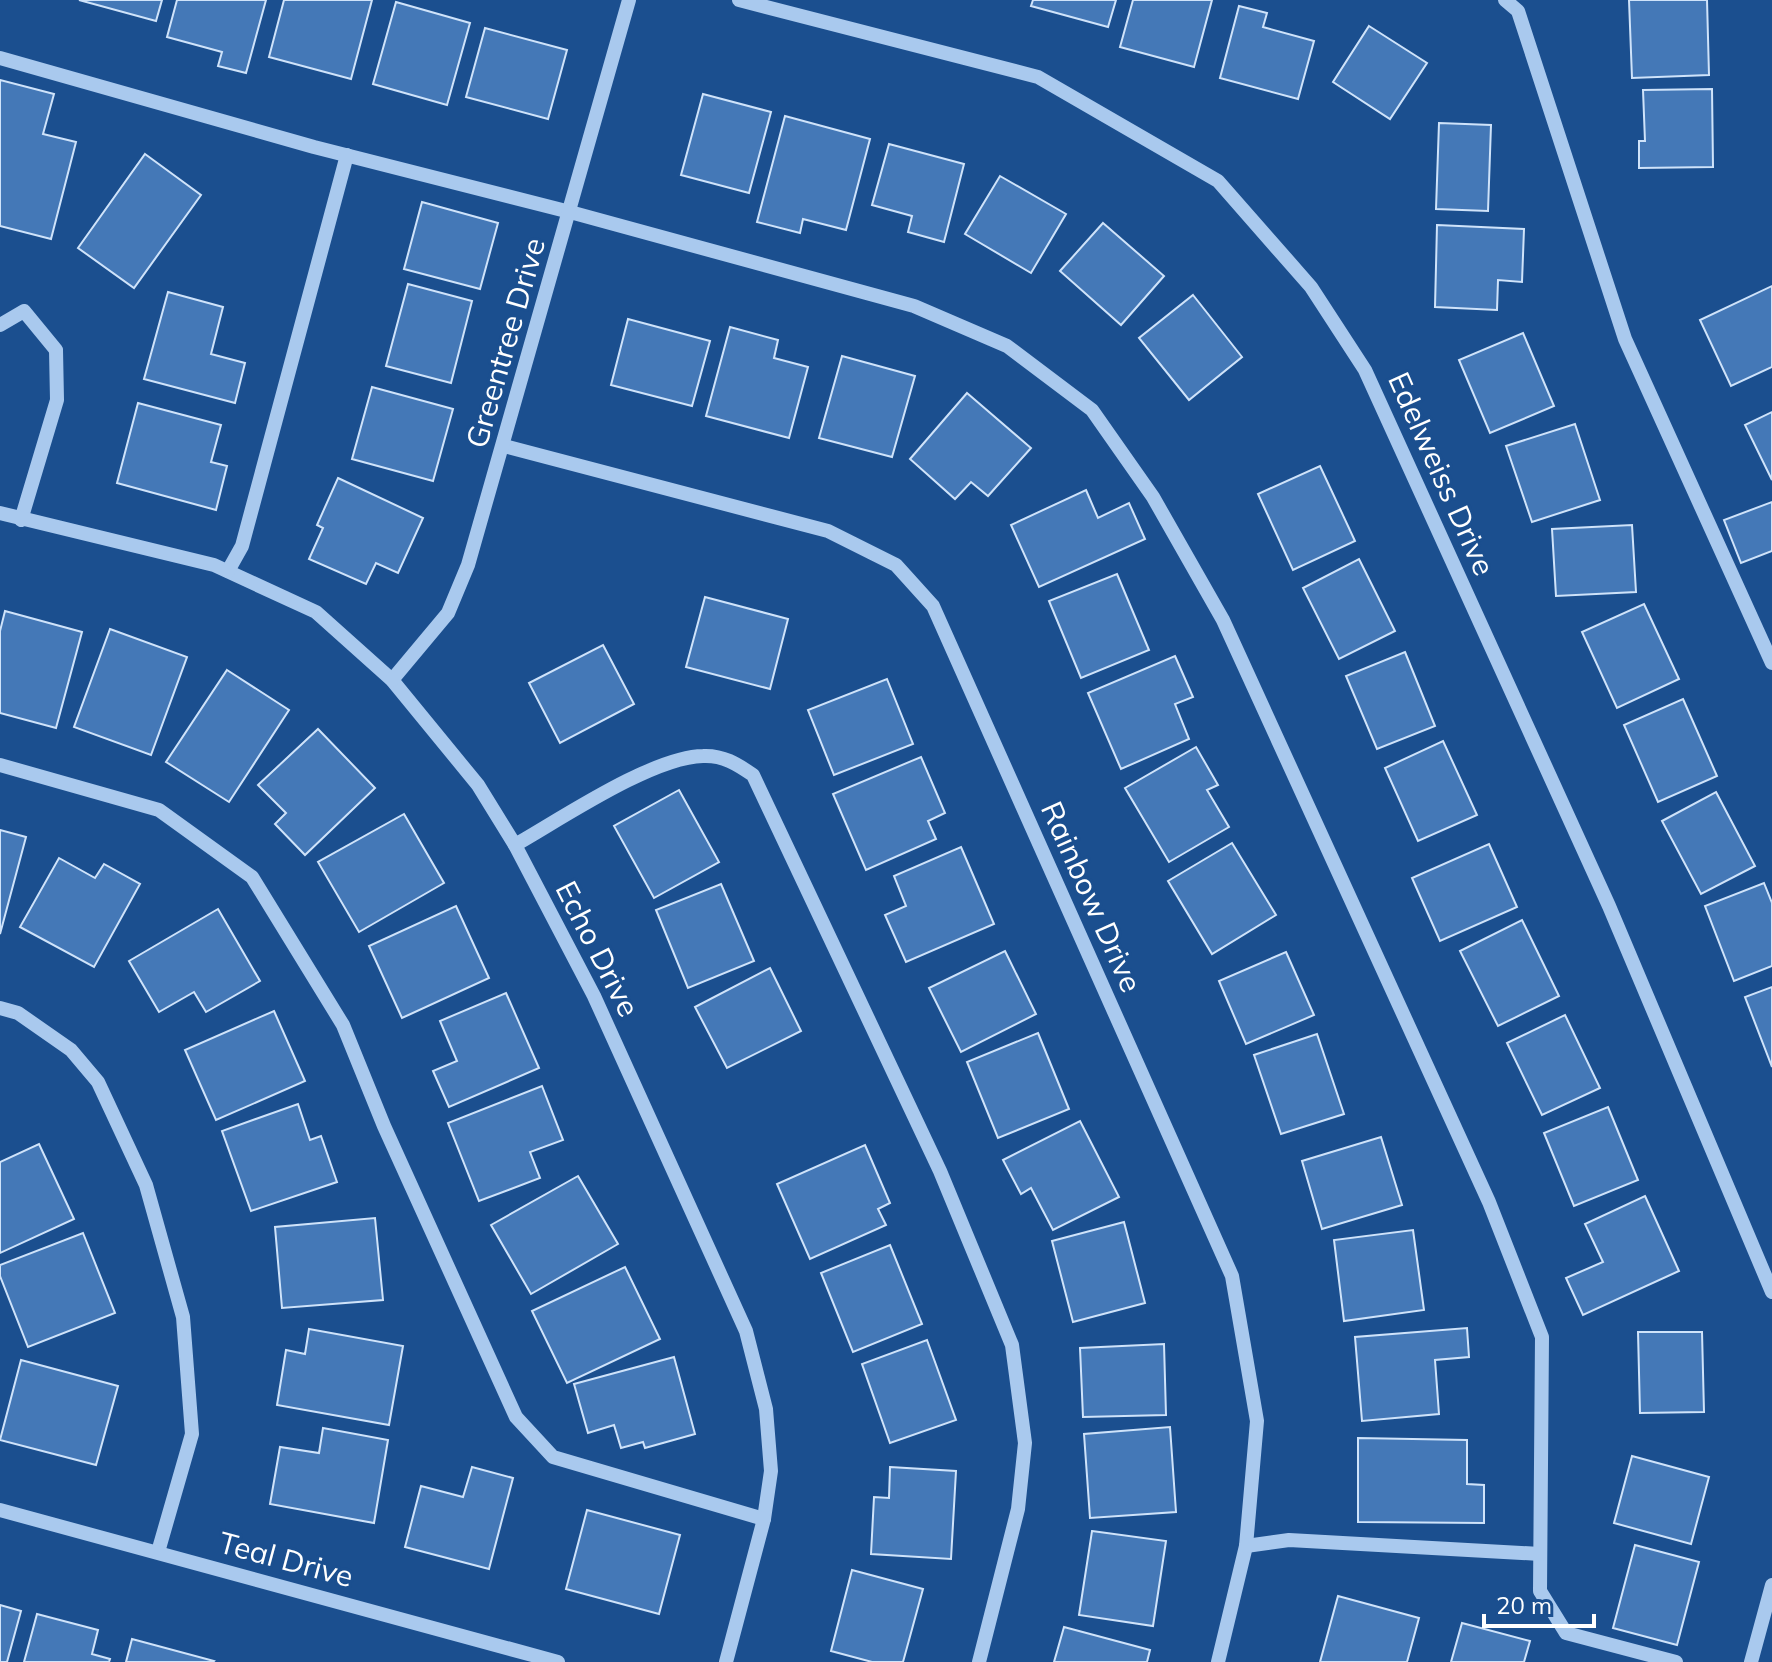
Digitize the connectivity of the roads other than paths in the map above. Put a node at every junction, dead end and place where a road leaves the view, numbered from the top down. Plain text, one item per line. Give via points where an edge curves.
1 (629, 0) edge
2 (739, 0) edge
3 (1505, 0) edge
4 (0, 58) edge
5 (347, 155) junction
6 (570, 212) junction
7 (0, 325) edge
8 (504, 446) junction
9 (0, 513) edge
10 (21, 520) junction
11 (228, 571) junction
12 (1772, 663) edge
13 (392, 680) junction
14 (0, 765) edge
15 (515, 845) junction
16 (0, 1008) edge
17 (1772, 1292) edge
18 (0, 1510) edge
19 (764, 1519) junction
20 (1246, 1546) junction
21 (158, 1552) junction
22 (1540, 1554) junction
23 (1772, 1585) edge
24 (1766, 1632) edge
25 (558, 1662) edge
26 (726, 1662) edge
27 (979, 1662) edge
28 (1218, 1662) edge
29 (1676, 1662) edge
30 (1751, 1662) edge

1 - 6 street, Greentree Drive
2 - 17 street, Edelweiss Drive via 1038,77 1218,181 1311,287 1365,370 1609,906
3 - 12 street via 1518,11 1625,339
4 - 5 street
5 - 6 street
5 - 11 street via 242,546
6 - 8 street, Greentree Drive
6 - 22 street via 914,306 1007,346 1092,410 1153,497 1223,620 1489,1202 1542,1337
7 - 10 street via 24,311 56,350 57,400
8 - 13 street, Greentree Drive via 448,613
8 - 20 street, Rainbow Drive via 828,531 896,565 933,606 1232,1276 1257,1421
9 - 10 street, Echo Drive
10 - 11 street, Echo Drive
11 - 13 street, Echo Drive via 316,612
13 - 15 street, Echo Drive via 478,785
14 - 19 street via 159,810 252,877 343,1025 516,1417 553,1457
15 - 19 street, Echo Drive via 594,996 746,1331 769,1440
15 - 27 street via 664,763 703,756 731,759 753,775 940,1171 1012,1345 1025,1443 1018,1509
16 - 21 street via 18,1013 71,1050 98,1082 146,1185 183,1317 192,1434
18 - 21 street, Teal Drive
19 - 26 street, Echo Drive
20 - 22 street via 1289,1540
20 - 28 street, Rainbow Drive
21 - 25 street, Teal Drive
22 - 29 street via 1540,1591 1566,1633
23 - 24 street
24 - 30 street

